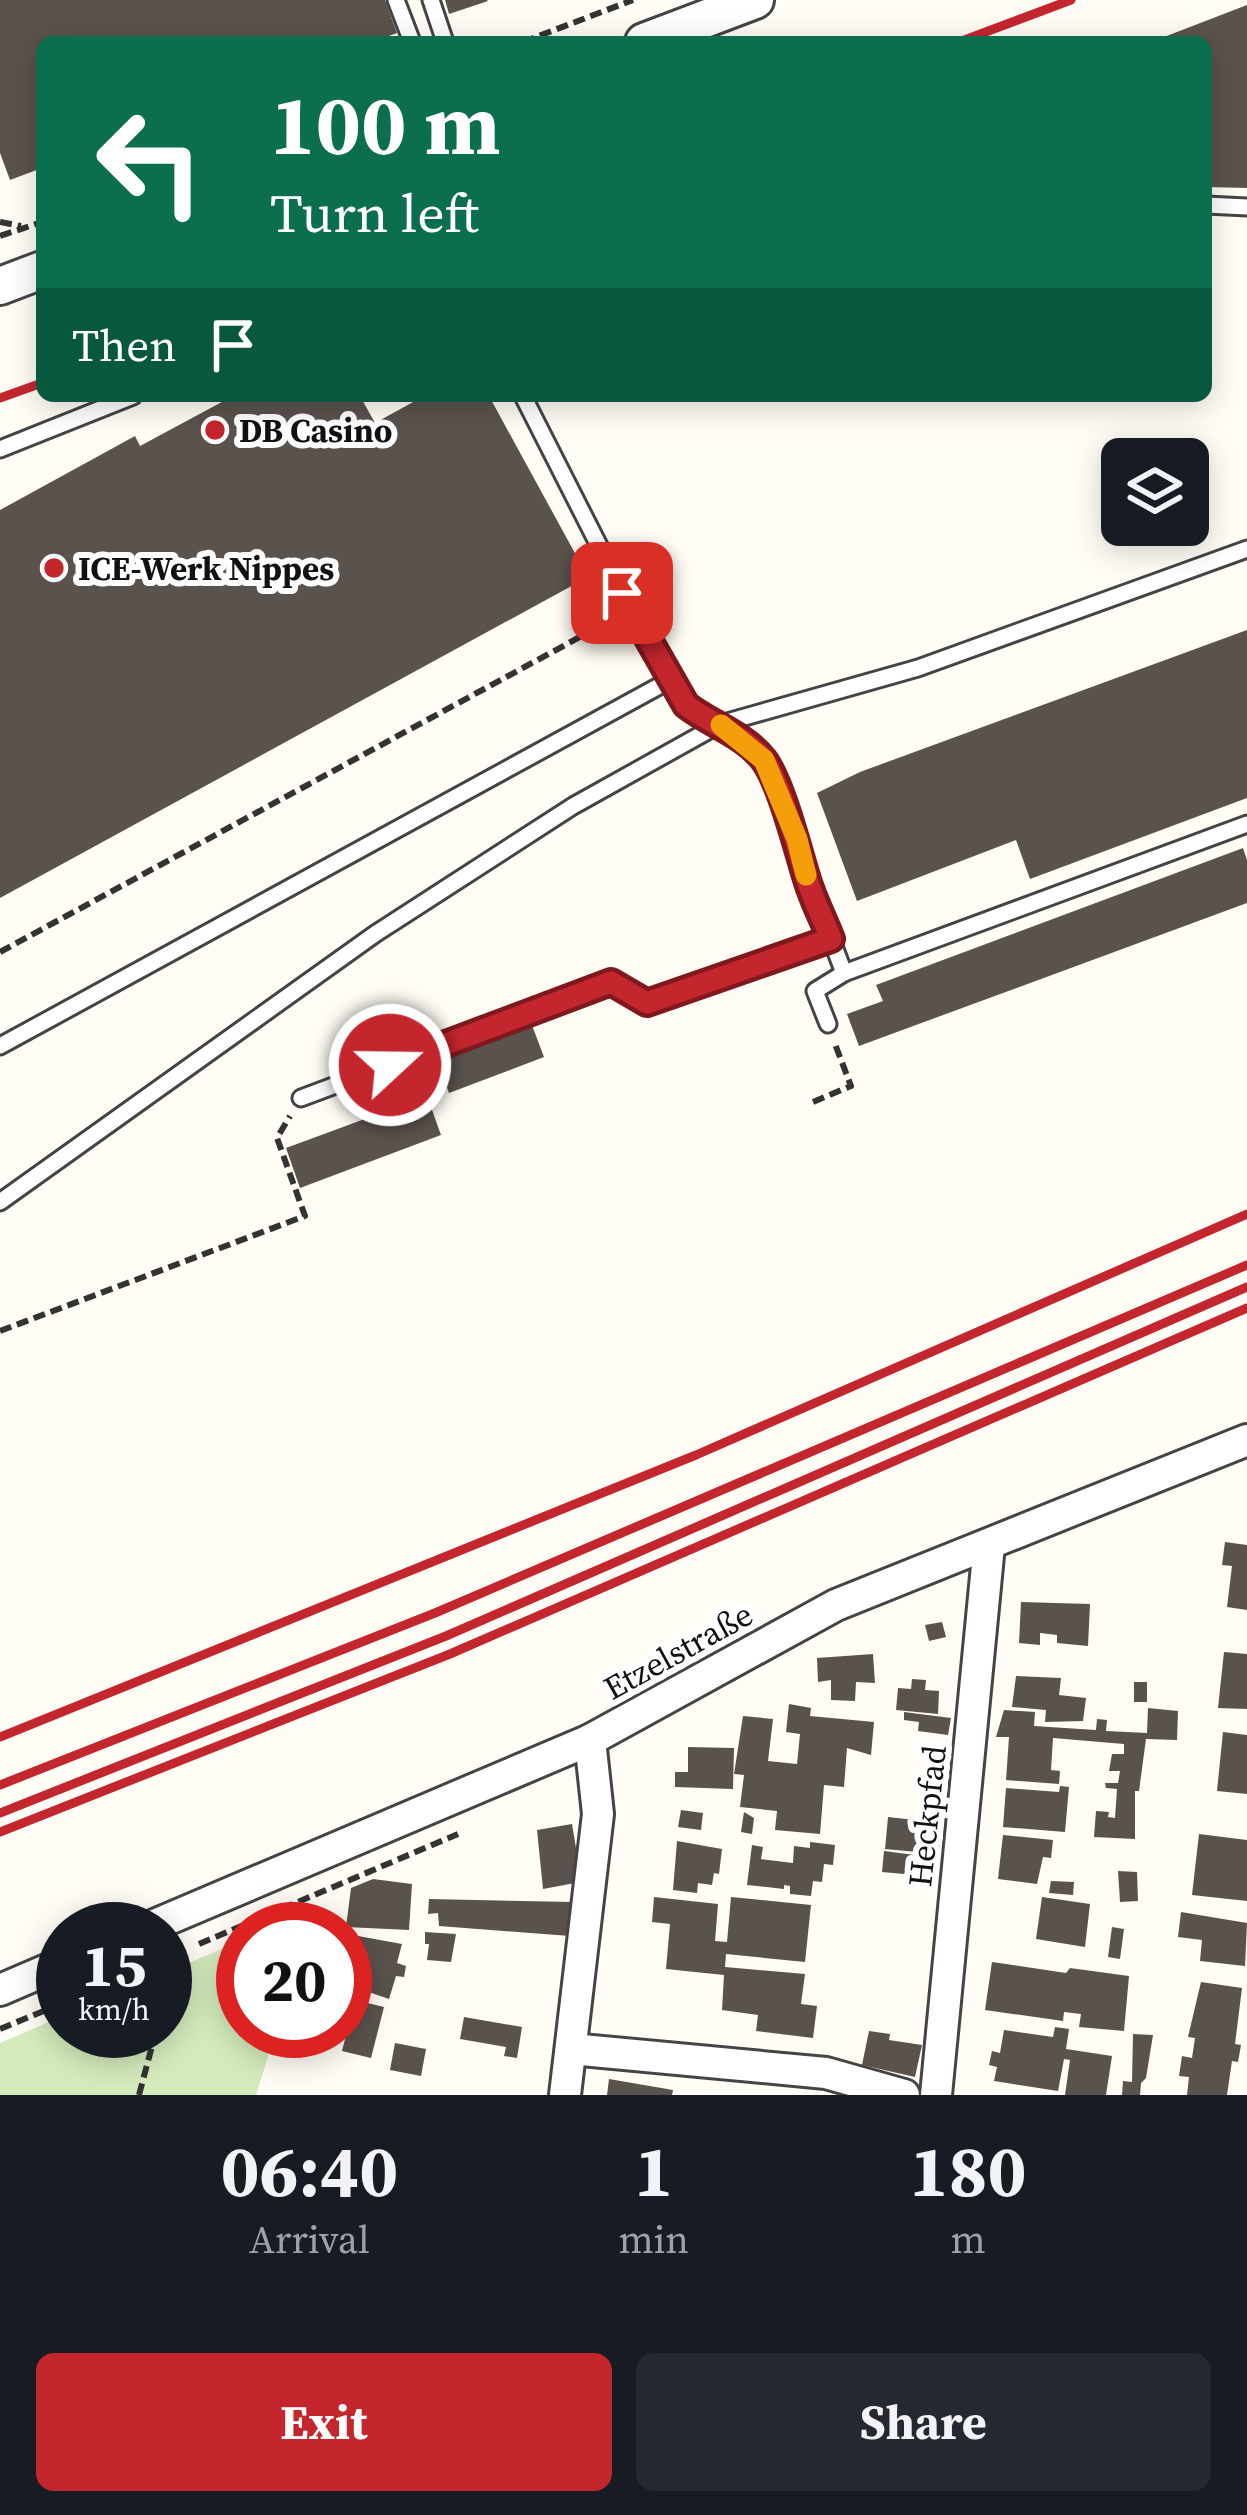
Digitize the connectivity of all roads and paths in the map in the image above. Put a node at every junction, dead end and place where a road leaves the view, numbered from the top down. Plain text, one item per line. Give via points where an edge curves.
1 (396, 0) edge
2 (431, 0) edge
3 (633, 0) edge
4 (755, 0) edge
5 (410, 36) edge
6 (443, 36) edge
7 (540, 36) edge
8 (660, 36) edge
9 (1212, 205) edge
10 (1247, 207) edge
11 (0, 222) edge
12 (36, 223) edge
13 (24, 226) junction
14 (0, 236) edge
15 (36, 272) edge
16 (0, 286) edge
17 (118, 402) edge
18 (526, 402) edge
19 (0, 449) edge
20 (1247, 549) edge
21 (632, 609) junction
22 (672, 679) junction
23 (720, 724) junction
24 (1247, 824) edge
25 (831, 939) junction
26 (0, 952) edge
27 (844, 973) junction
28 (828, 1024) joint
29 (0, 1046) edge
30 (301, 1098) joint
31 (813, 1102) dead end
32 (0, 1202) edge
33 (0, 1330) edge
34 (1247, 1440) edge
35 (989, 1545) junction
36 (590, 1740) junction
37 (192, 1909) edge
38 (36, 1975) edge
39 (0, 1990) edge
40 (36, 2014) edge
41 (0, 2029) edge
42 (571, 2049) junction
43 (149, 2058) edge
44 (139, 2095) edge
45 (565, 2095) edge
46 (904, 2095) edge
47 (936, 2095) edge

1 - 5 lane
2 - 6 lane
3 - 7 path
4 - 8 street
9 - 10 lane
11 - 13 path
12 - 13 path
13 - 14 path
15 - 16 street
17 - 19 lane
18 - 21 lane
20 - 23 lane via 918,668
21 - 22 lane
21 - 26 path
22 - 23 lane via 686,705
22 - 29 lane
23 - 25 lane via 764,760
23 - 32 lane via 573,806 375,934
24 - 27 lane
25 - 27 lane
25 - 30 lane via 647,1003 611,982
27 - 28 lane via 815,991
28 - 31 path via 851,1087
30 - 33 path via 277,1138 305,1216
34 - 35 street, Etzelstraße
35 - 36 street, Etzelstraße via 836,1605
35 - 47 street, Heckpfad
36 - 37 street, Etzelstraße
36 - 42 street via 598,1814
38 - 39 street
40 - 41 path
42 - 45 street
42 - 46 street via 826,2073
43 - 44 path

